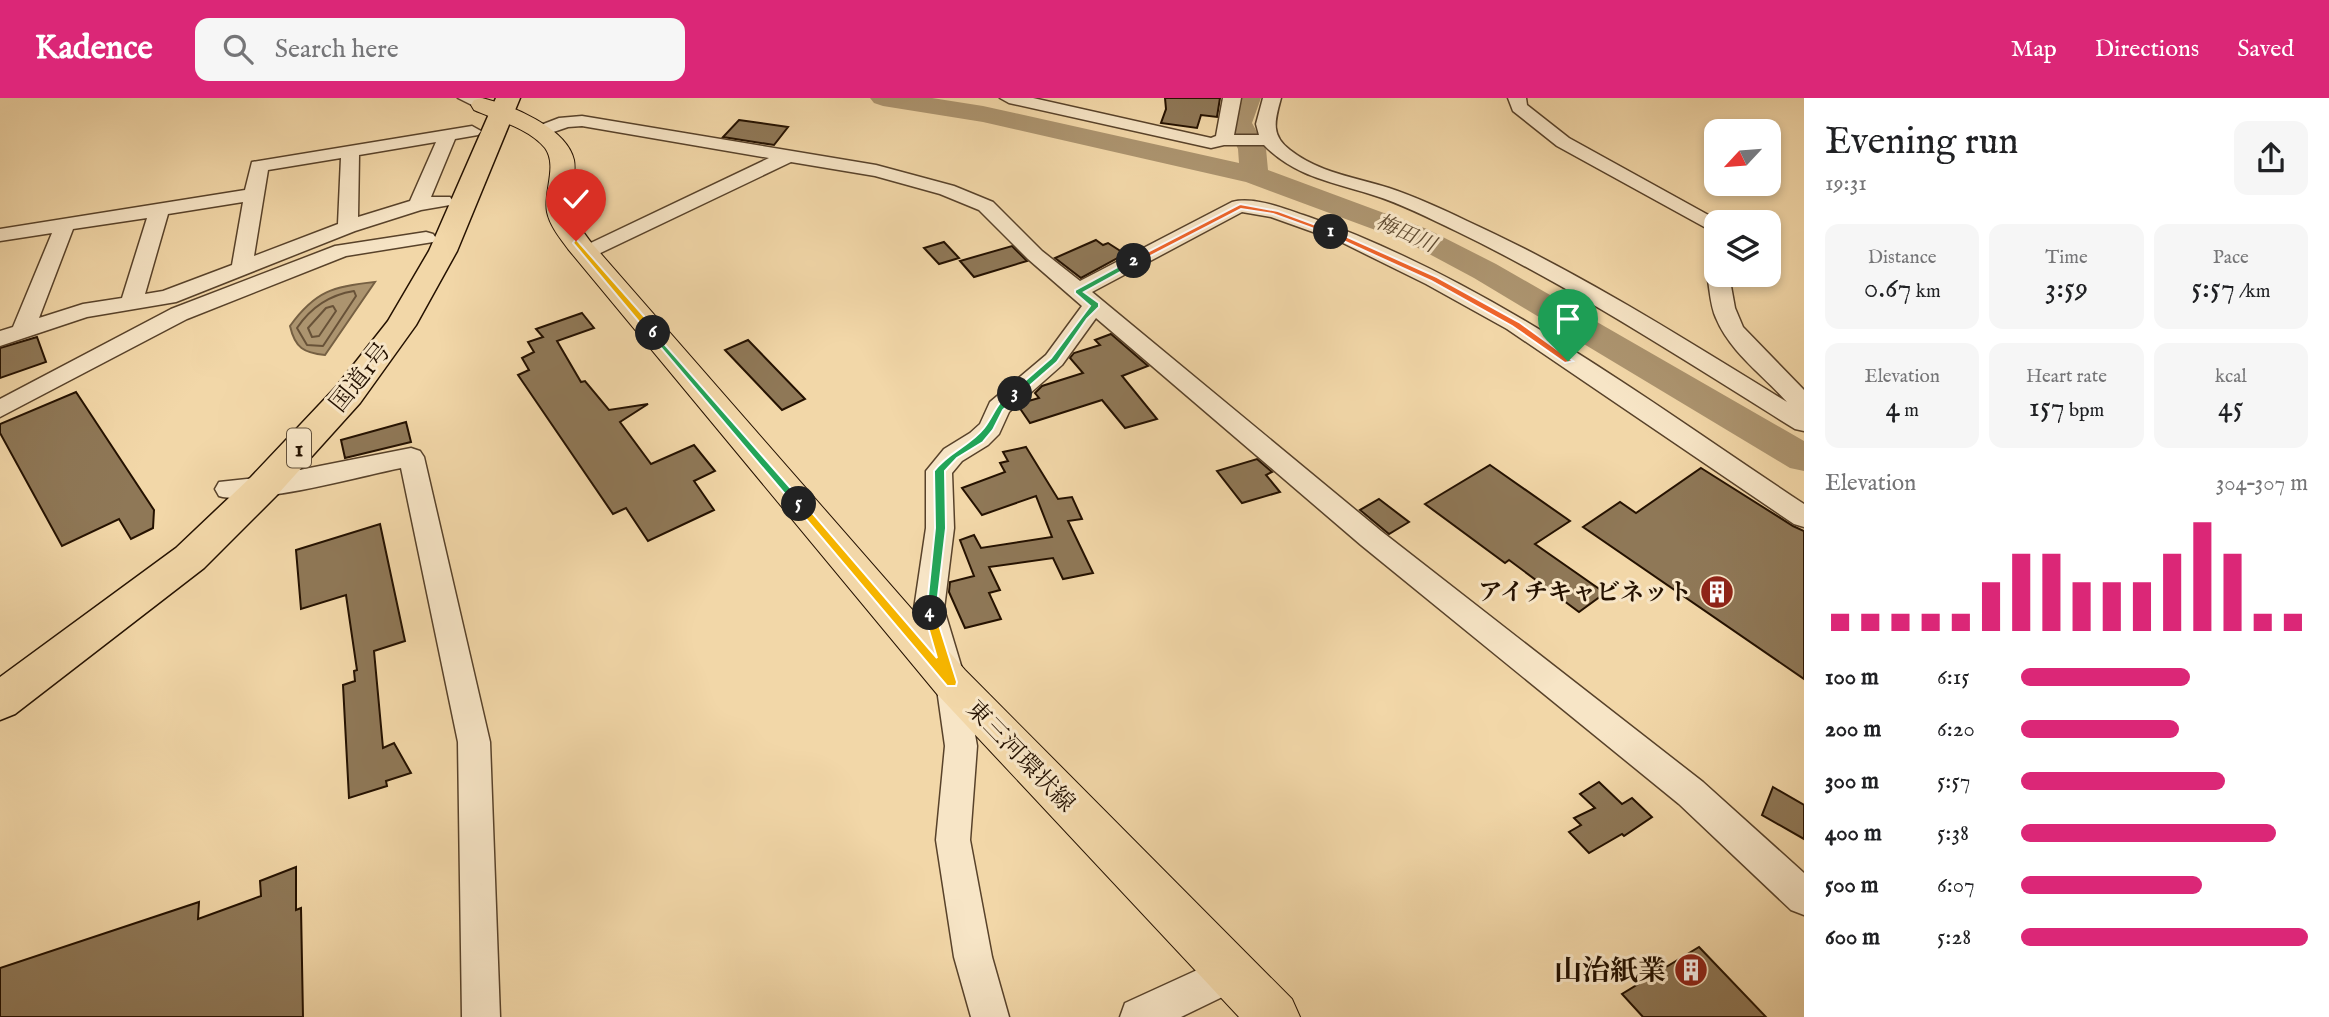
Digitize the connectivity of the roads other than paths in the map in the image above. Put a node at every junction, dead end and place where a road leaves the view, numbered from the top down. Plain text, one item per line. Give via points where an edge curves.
1 (1009, 98) edge
2 (1232, 98) edge
3 (1272, 98) edge
4 (1517, 98) edge
5 (480, 111) edge
6 (539, 132) junction
7 (1226, 140) junction
8 (1266, 140) junction
9 (350, 152) junction
10 (791, 155) junction
11 (253, 195) junction
12 (431, 203) junction
13 (159, 211) junction
14 (1704, 221) edge
15 (65, 225) junction
16 (348, 227) junction
17 (0, 235) edge
18 (426, 237) junction
19 (585, 253) junction
20 (242, 268) junction
21 (1721, 287) edge
22 (1087, 298) junction
23 (131, 303) junction
24 (23, 331) junction
25 (0, 339) edge
26 (1804, 406) edge
27 (0, 409) edge
28 (1804, 423) edge
29 (264, 486) junction
30 (228, 489) junction
31 (1804, 517) edge
32 (0, 672) edge
33 (951, 682) junction
34 (0, 701) edge
35 (1804, 897) edge
36 (1230, 974) junction
37 (481, 1017) edge
38 (990, 1017) edge
39 (1139, 1017) edge
40 (1274, 1017) edge

1 - 7 street via 1211,144
2 - 7 street
3 - 8 street
4 - 14 street via 1519,107 1563,142
5 - 6 main road, 東三河環状線
5 - 9 street
5 - 12 highway, 国道1号 / 1
5 - 29 highway, 国道1号 / 1 via 443,251 401,325 348,395
6 - 10 street via 582,121
6 - 19 main road, 東三河環状線 via 561,156 560,213
7 - 8 street
8 - 28 street via 1304,169 1397,197 1528,259
9 - 11 street via 259,166
9 - 16 street
10 - 19 street
10 - 22 street via 876,171 969,197 986,206
11 - 13 street
11 - 20 street
12 - 16 street
12 - 18 highway, 国道1号 / 1
13 - 15 street
13 - 23 street
15 - 17 street
15 - 24 street
16 - 20 street
18 - 27 street via 342,250 179,314
18 - 30 highway, 国道1号 / 1 via 409,273 357,354 259,462
19 - 33 main road, 東三河環状線
20 - 23 street via 168,297
21 - 26 street via 1728,319 1740,338
22 - 31 street via 1240,206 1275,212 1434,279 1515,324
22 - 33 street via 1084,317 1054,360 999,408 979,439 953,455 939,471 940,528 929,609
22 - 35 street via 1371,538 1691,793
23 - 24 street via 83,310
24 - 25 street
29 - 30 street
29 - 34 highway, 国道1号 / 1 via 190,558
29 - 37 street via 411,457 474,741
30 - 32 highway, 国道1号 / 1 via 148,561
33 - 36 main road, 東三河環状線
33 - 38 street via 961,746 953,840 973,957
36 - 39 street
36 - 40 main road, 東三河環状線

